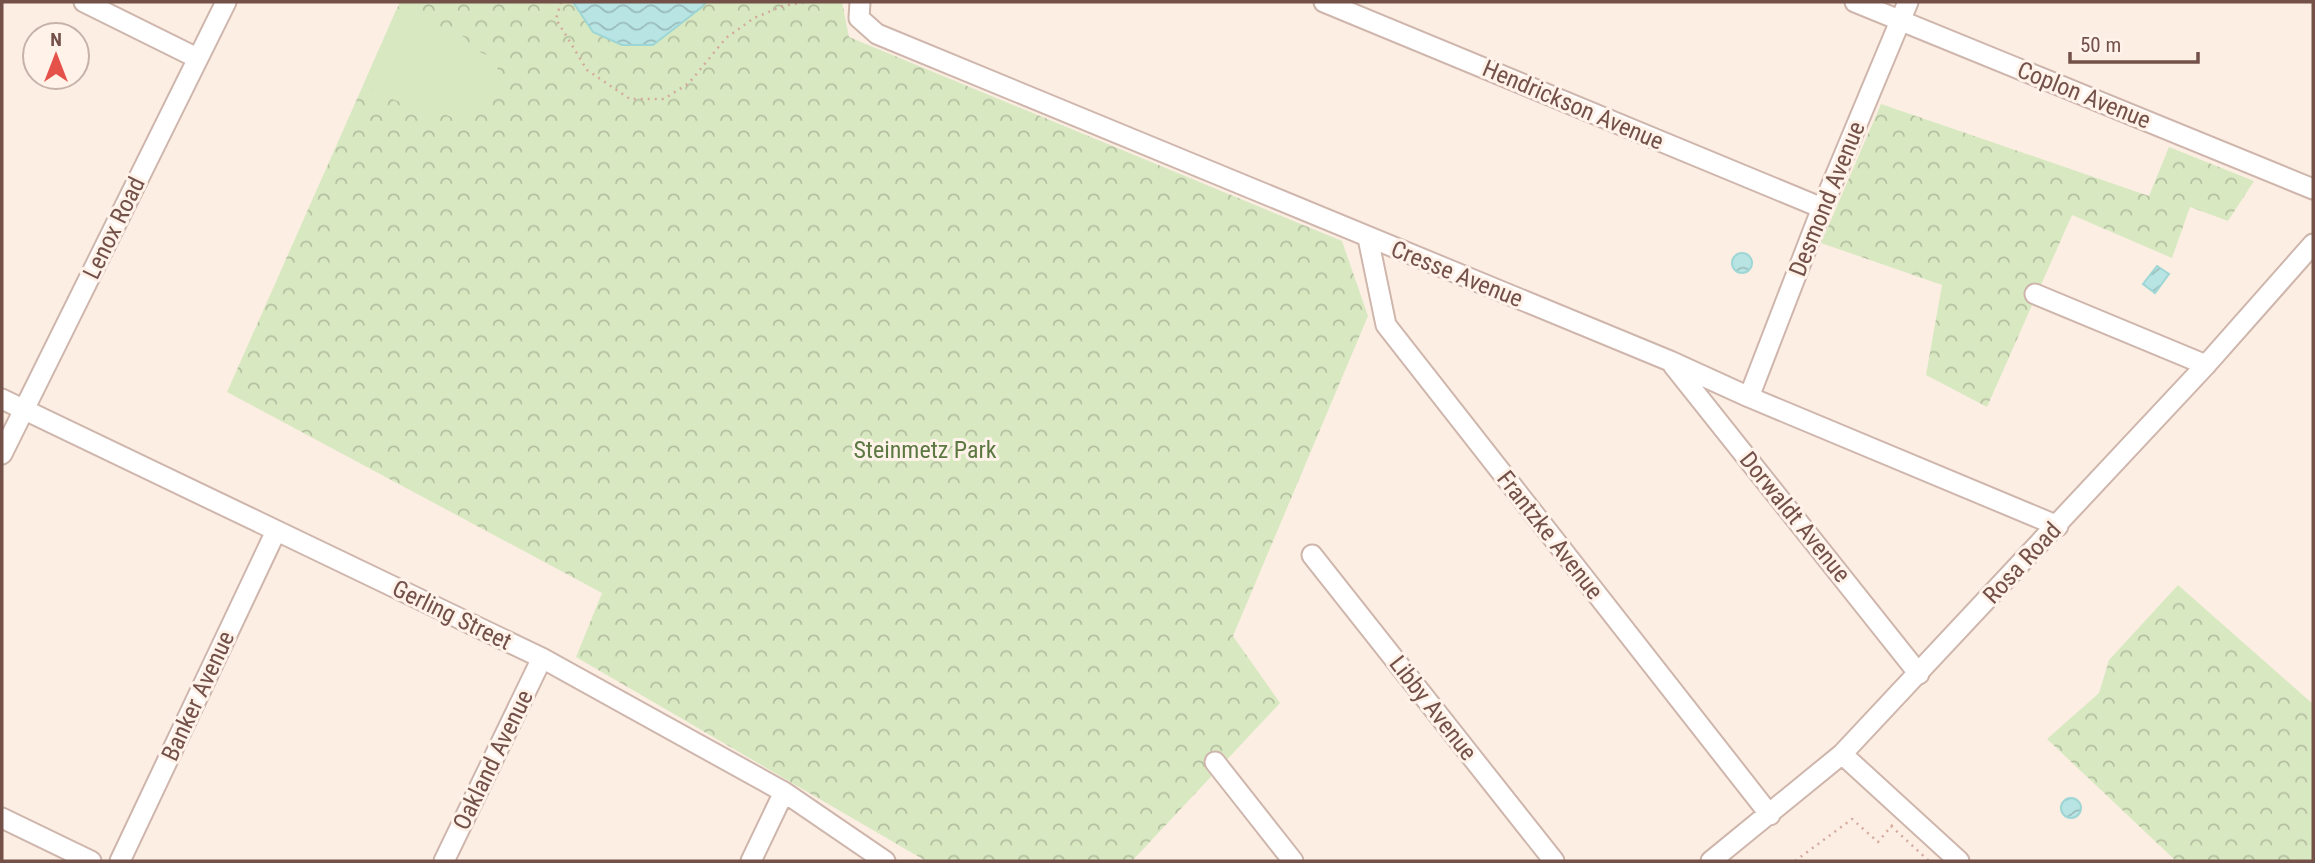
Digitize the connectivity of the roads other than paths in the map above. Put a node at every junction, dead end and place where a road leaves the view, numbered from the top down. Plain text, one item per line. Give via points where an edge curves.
1 (84, 2) edge
2 (226, 2) edge
3 (1324, 2) edge
4 (1855, 2) edge
5 (1908, 2) edge
6 (859, 10) edge
7 (1900, 20) junction
8 (197, 58) junction
9 (2313, 188) edge
10 (1822, 208) junction
11 (1368, 238) junction
12 (2313, 244) edge
13 (2035, 294) dead end
14 (1670, 361) junction
15 (2206, 365) junction
16 (1749, 397) junction
17 (2, 399) edge
18 (24, 410) junction
19 (2, 454) edge
20 (2058, 526) junction
21 (276, 531) junction
22 (1312, 555) dead end
23 (542, 658) junction
24 (1919, 674) junction
25 (1842, 754) junction
26 (1215, 762) dead end
27 (784, 792) junction
28 (1770, 815) junction
29 (2, 818) edge
30 (91, 861) edge
31 (120, 861) edge
32 (444, 861) edge
33 (751, 861) edge
34 (885, 861) edge
35 (1293, 861) edge
36 (1554, 861) edge
37 (1711, 861) edge
38 (1959, 861) edge

1 - 8 street
2 - 8 street, Lenox Road
3 - 10 street, Hendrickson Avenue
4 - 7 street, Coplon Avenue
5 - 7 street, Desmond Avenue
6 - 11 street, Cresse Avenue via 877,34
7 - 9 street, Coplon Avenue
7 - 10 street, Desmond Avenue
8 - 18 street, Lenox Road
10 - 16 street, Desmond Avenue
11 - 14 street, Cresse Avenue
11 - 28 street, Frantzke Avenue via 1385,325
12 - 15 street, Rosa Road
13 - 15 street
14 - 16 street, Cresse Avenue
14 - 24 street, Dorwaldt Avenue
15 - 20 street, Rosa Road
16 - 20 street, Cresse Avenue
17 - 18 street, Gerling Street
18 - 19 street, Lenox Road
18 - 21 street, Gerling Street
20 - 24 street, Rosa Road
21 - 23 street, Gerling Street
21 - 31 street, Banker Avenue
22 - 36 street, Libby Avenue
23 - 27 street, Gerling Street
23 - 32 street, Oakland Avenue
24 - 25 street, Rosa Road
25 - 28 street, Rosa Road
25 - 38 street
26 - 35 street
27 - 33 street
27 - 34 street, Gerling Street
28 - 37 street, Rosa Road
29 - 30 street

